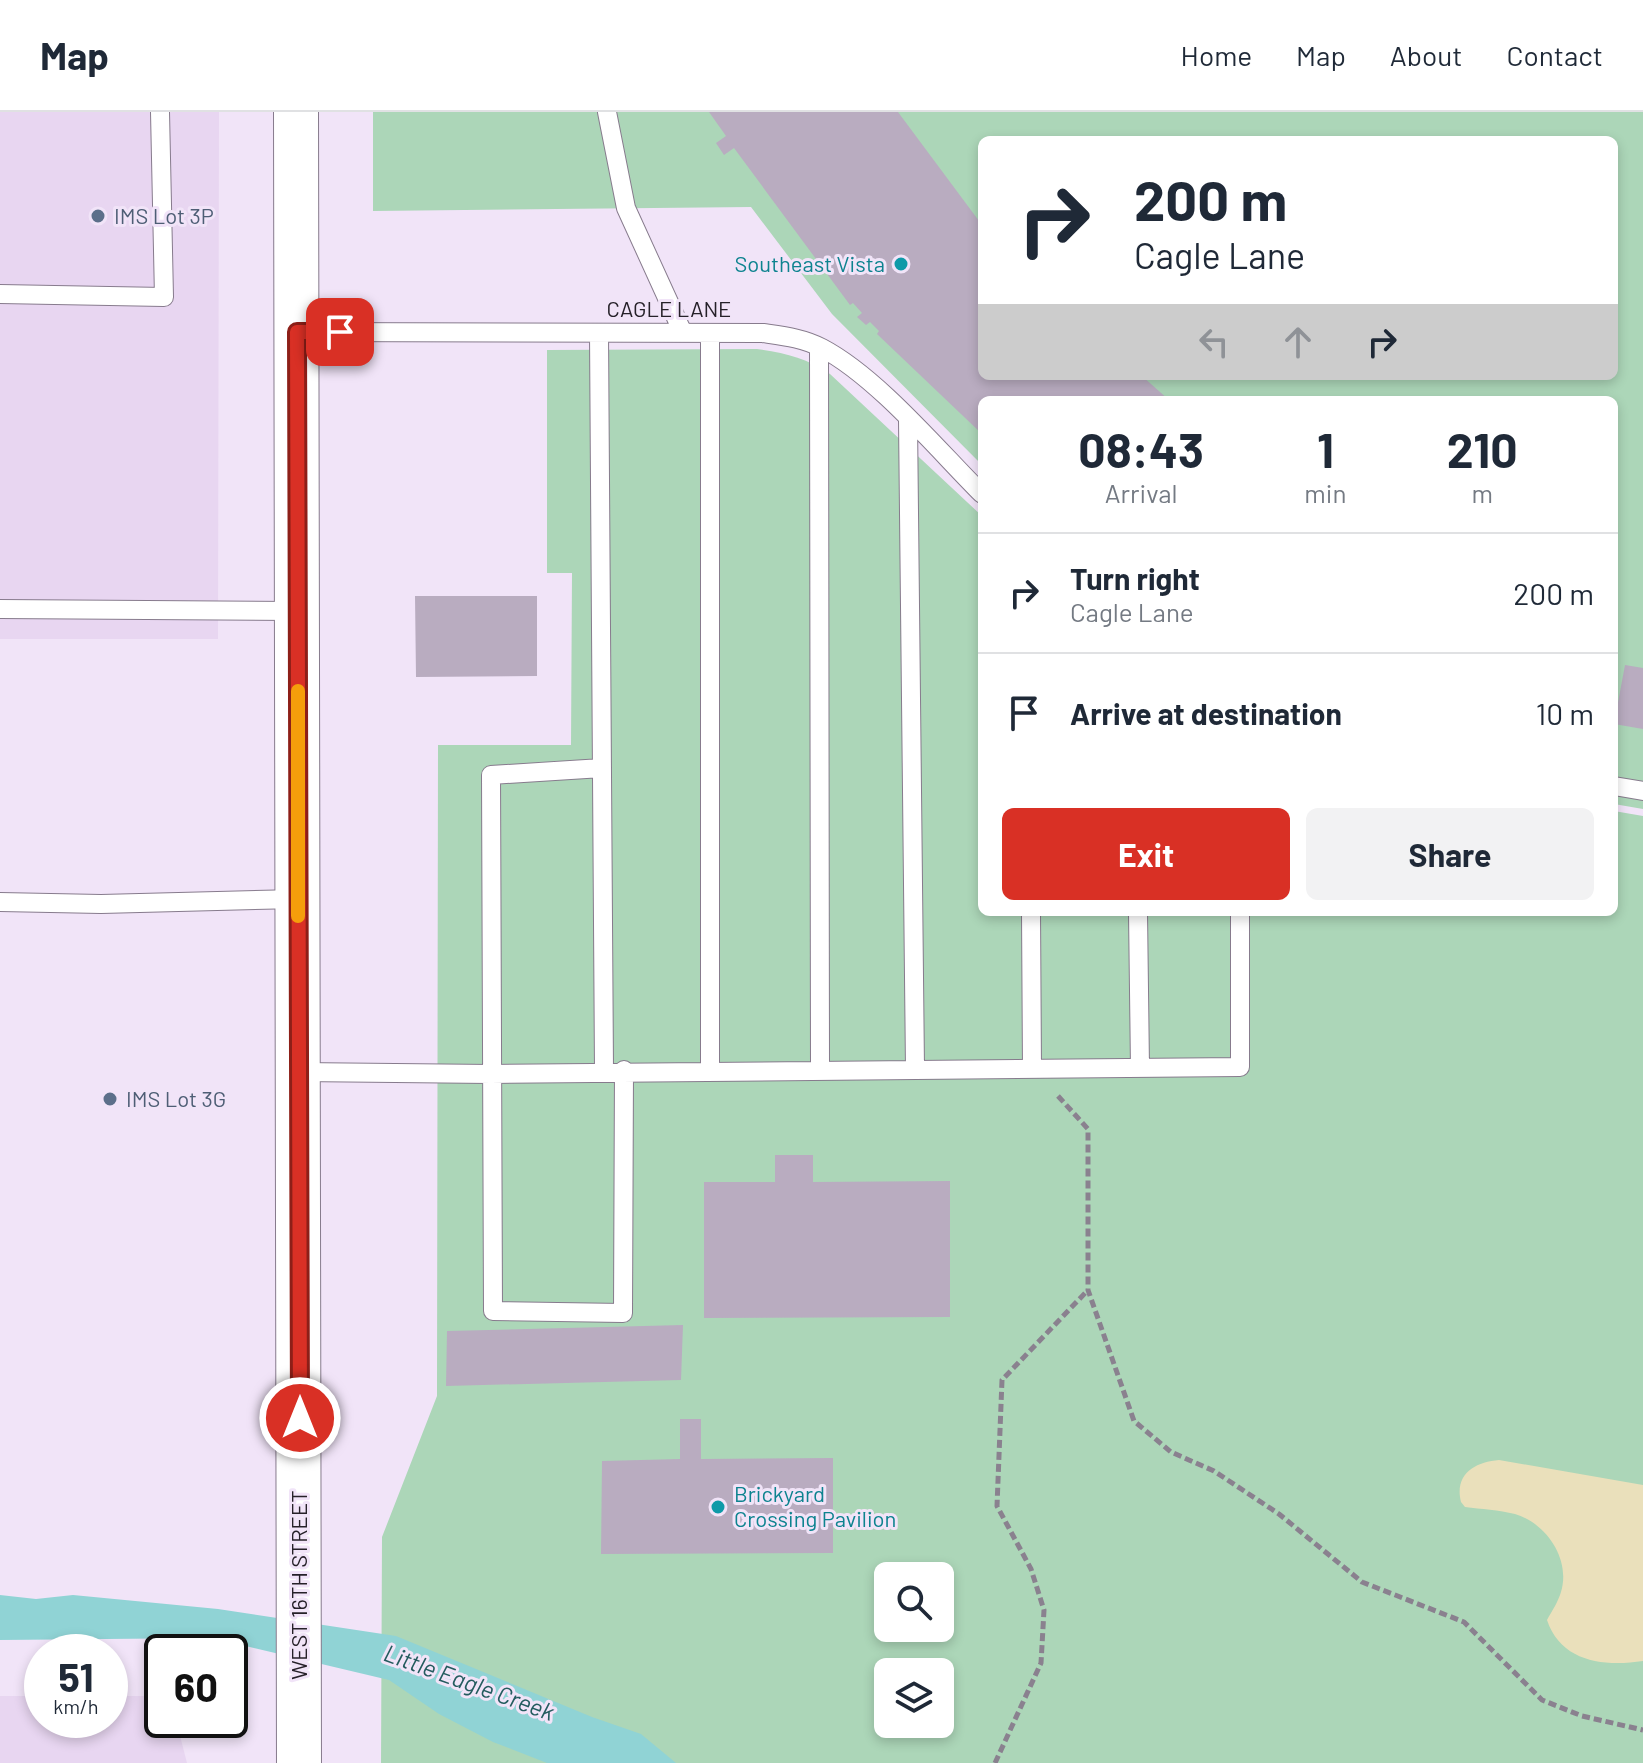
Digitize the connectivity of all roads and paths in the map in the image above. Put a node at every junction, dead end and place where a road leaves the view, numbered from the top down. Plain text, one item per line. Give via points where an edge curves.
1 (160, 112) edge
2 (296, 112) edge
3 (607, 112) edge
4 (0, 294) edge
5 (297, 332) junction
6 (599, 333) junction
7 (683, 333) junction
8 (710, 333) junction
9 (819, 347) junction
10 (908, 420) junction
11 (978, 490) edge
12 (0, 609) edge
13 (298, 611) junction
14 (602, 768) junction
15 (1618, 787) edge
16 (1643, 791) edge
17 (298, 899) junction
18 (0, 902) edge
19 (1031, 916) edge
20 (1138, 916) edge
21 (1240, 916) edge
22 (1140, 1068) junction
23 (915, 1069) junction
24 (1032, 1069) junction
25 (604, 1070) junction
26 (624, 1070) junction
27 (710, 1070) junction
28 (820, 1070) junction
29 (299, 1072) junction
30 (491, 1074) junction
31 (1088, 1290) junction
32 (1643, 1730) edge
33 (299, 1748) edge
34 (995, 1763) edge

1 - 4 lane via 164,297
2 - 5 main road, WEST 16TH STREET
3 - 7 lane via 626,208
5 - 6 lane, CAGLE LANE
5 - 13 main road, WEST 16TH STREET
6 - 7 lane, CAGLE LANE
6 - 14 lane
7 - 8 lane, CAGLE LANE
8 - 9 lane, CAGLE LANE via 784,336
8 - 27 lane
9 - 10 lane, CAGLE LANE via 857,372
9 - 28 lane
10 - 11 lane, CAGLE LANE
10 - 23 lane
12 - 13 lane
13 - 17 main road, WEST 16TH STREET
14 - 25 lane
14 - 30 lane via 491,775
15 - 16 lane
17 - 18 lane
17 - 29 main road, WEST 16TH STREET
19 - 24 lane
20 - 22 lane
21 - 22 lane via 1240,1067
22 - 24 lane
23 - 24 lane
23 - 28 lane
24 - 31 path via 1088,1129
25 - 26 lane
25 - 30 lane
26 - 27 lane
26 - 30 lane via 623,1313 493,1311
27 - 28 lane
29 - 30 lane
29 - 33 main road, WEST 16TH STREET
31 - 32 path via 1134,1421 1171,1452 1214,1471 1279,1514 1362,1582 1464,1622 1542,1700
31 - 34 path via 1002,1380 997,1506 1031,1569 1044,1610 1041,1663

